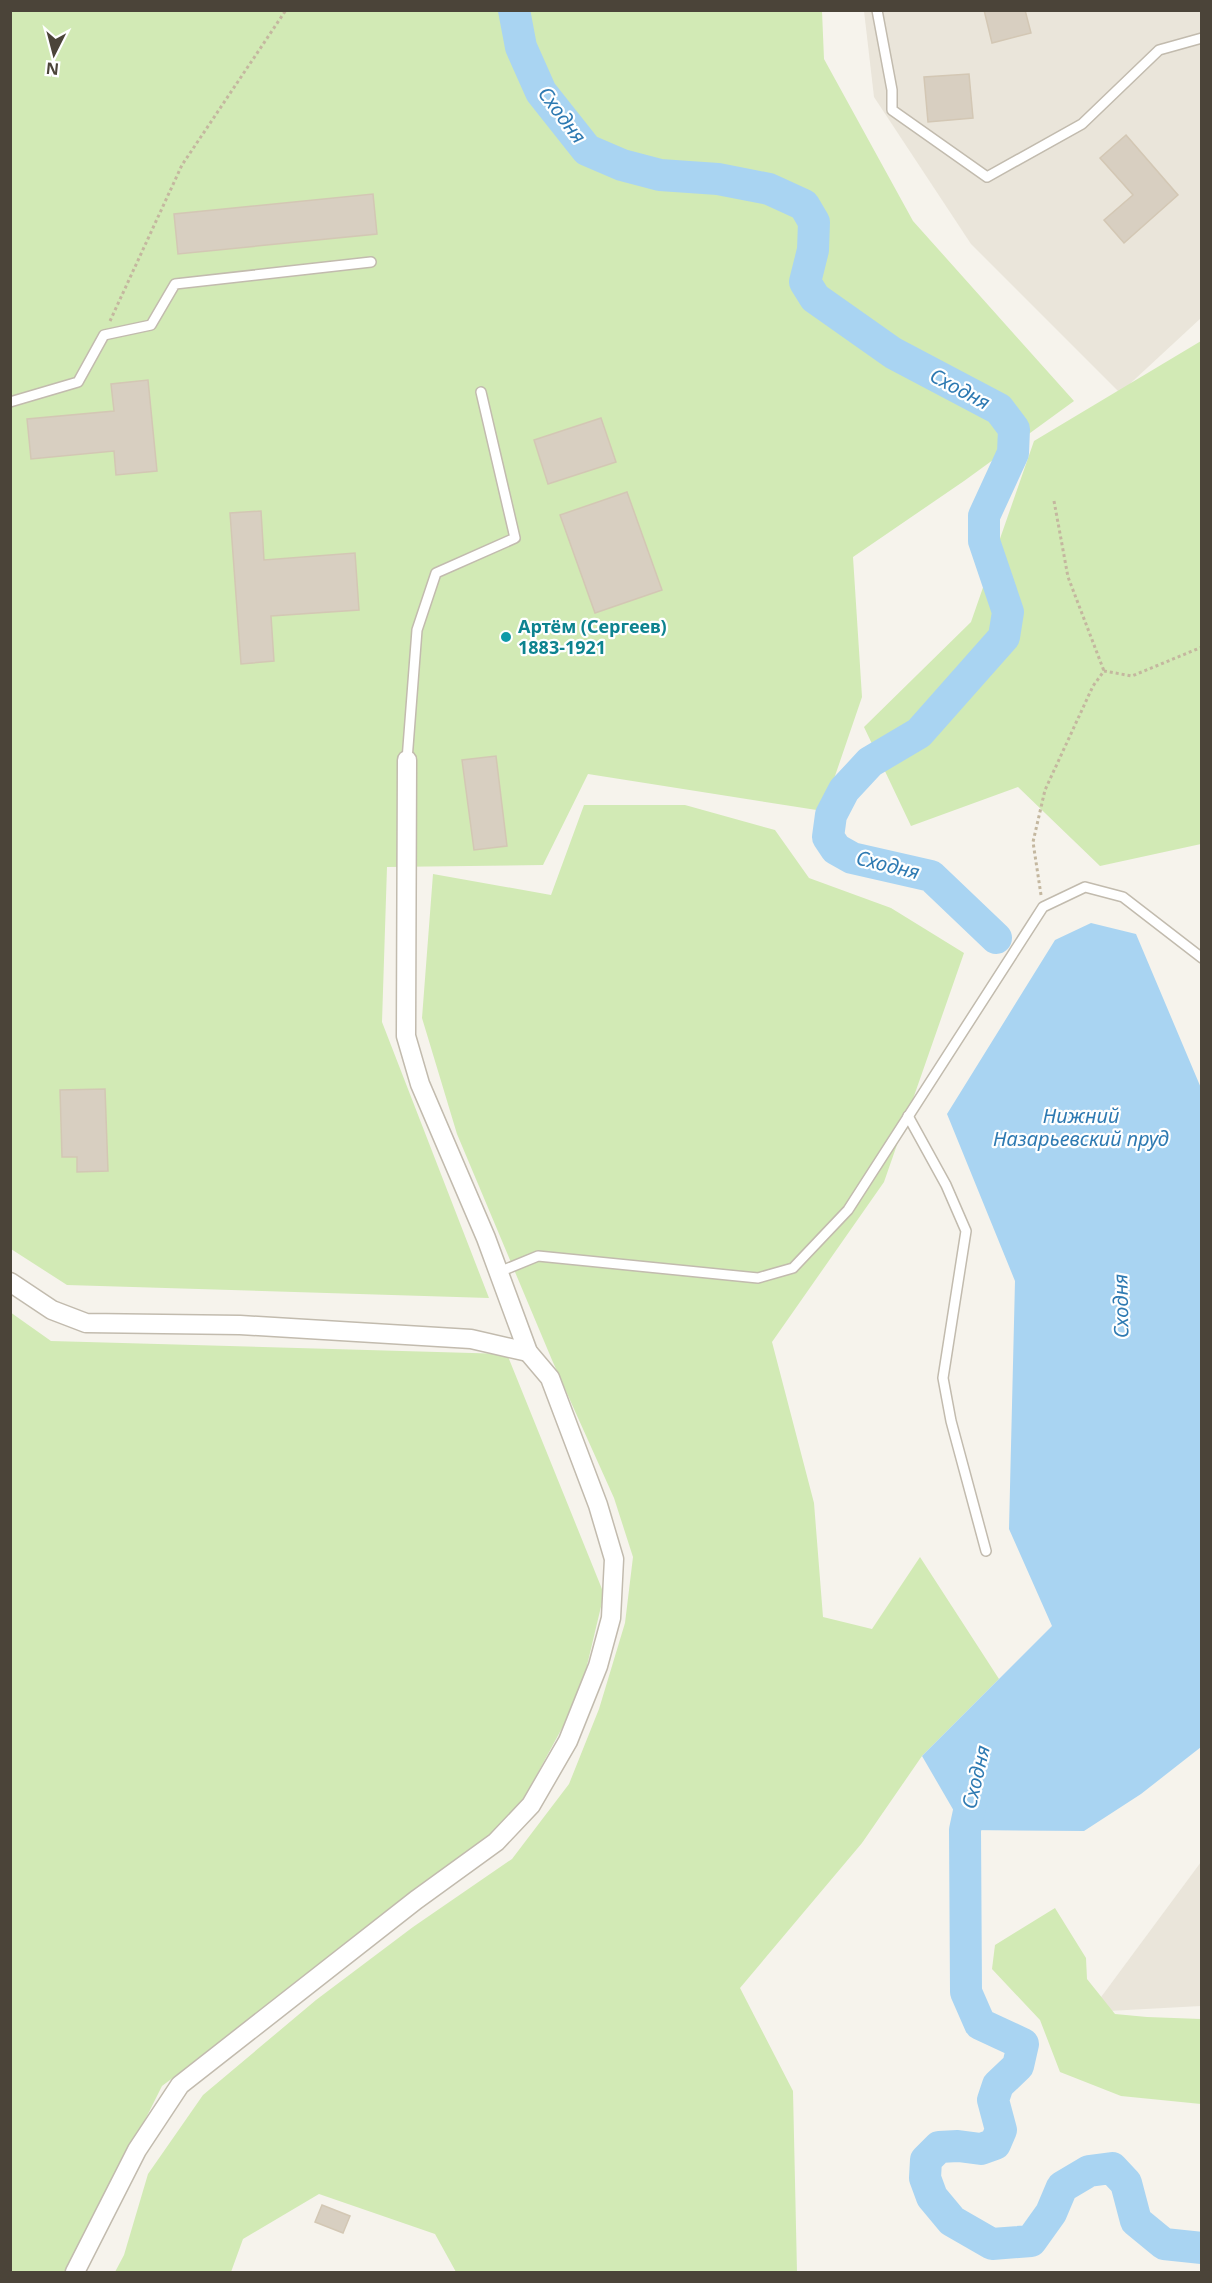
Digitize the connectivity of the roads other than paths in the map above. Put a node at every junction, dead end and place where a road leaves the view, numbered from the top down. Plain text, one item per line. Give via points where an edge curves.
1 (877, 10) edge
2 (1202, 38) edge
3 (371, 262) dead end
4 (480, 392) dead end
5 (10, 402) edge
6 (407, 760) joint
7 (1202, 958) edge
8 (908, 1116) junction
9 (499, 1272) junction
10 (10, 1282) edge
11 (528, 1352) junction
12 (986, 1551) dead end
13 (75, 2272) edge

1 - 2 lane via 892,110 987,177 1082,124 1159,50
3 - 5 lane via 175,284 151,325 104,335 78,382
4 - 6 lane via 515,538 436,573 417,630
6 - 9 street via 406,1036 420,1084
7 - 8 lane via 1123,897 1085,887 1043,907
8 - 9 lane via 848,1210 793,1268 758,1278 538,1256
8 - 12 lane via 966,1231 943,1378
9 - 11 street
10 - 11 street via 52,1310 86,1323 240,1325 471,1339
11 - 13 street via 550,1378 614,1559 611,1618 598,1666 568,1741 531,1805 495,1842 180,2085 137,2150

